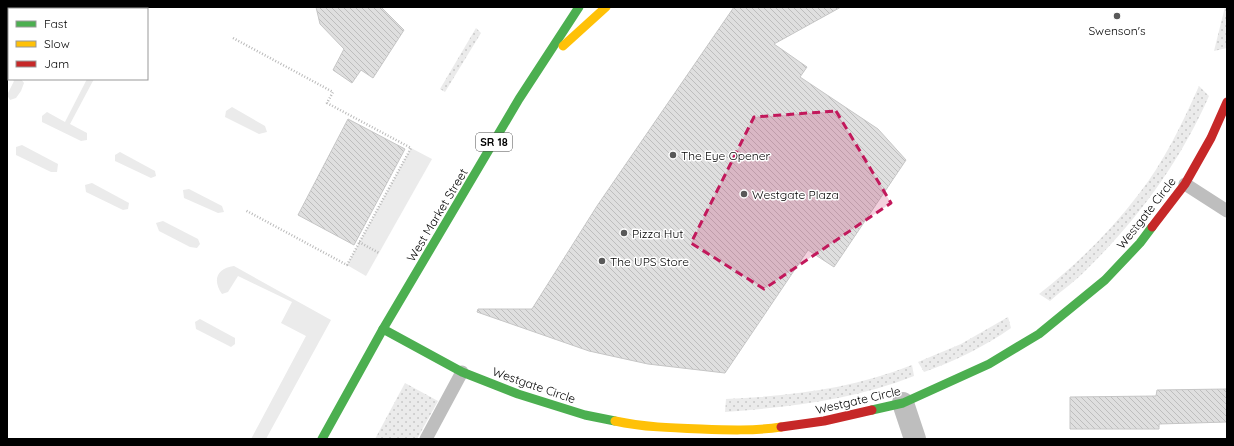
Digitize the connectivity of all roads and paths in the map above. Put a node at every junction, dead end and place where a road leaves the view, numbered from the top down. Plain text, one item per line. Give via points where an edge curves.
1 (579, 7) edge
2 (606, 7) edge
3 (233, 38) dead end
4 (540, 67) junction
5 (1227, 102) edge
6 (1185, 184) junction
7 (245, 210) dead end
8 (1227, 211) edge
9 (359, 242) junction
10 (379, 253) dead end
11 (384, 329) junction
12 (462, 372) junction
13 (903, 404) junction
14 (322, 439) edge
15 (426, 439) edge
16 (915, 439) edge

1 - 4 street, West Market Street / SR 18
2 - 4 street
3 - 9 path via 333,92 327,103 411,148
4 - 11 street, West Market Street / SR 18
5 - 6 street, Westgate Circle via 1211,138
6 - 8 lane
6 - 13 street, Westgate Circle via 1140,244 1105,280 1039,334 989,364
7 - 9 path via 347,265
9 - 10 path
11 - 12 street, Westgate Circle
11 - 14 street, West Market Street / SR 18
12 - 13 street, Westgate Circle via 518,394 585,415 625,423 676,428 767,429 824,421
12 - 15 lane
13 - 16 street

